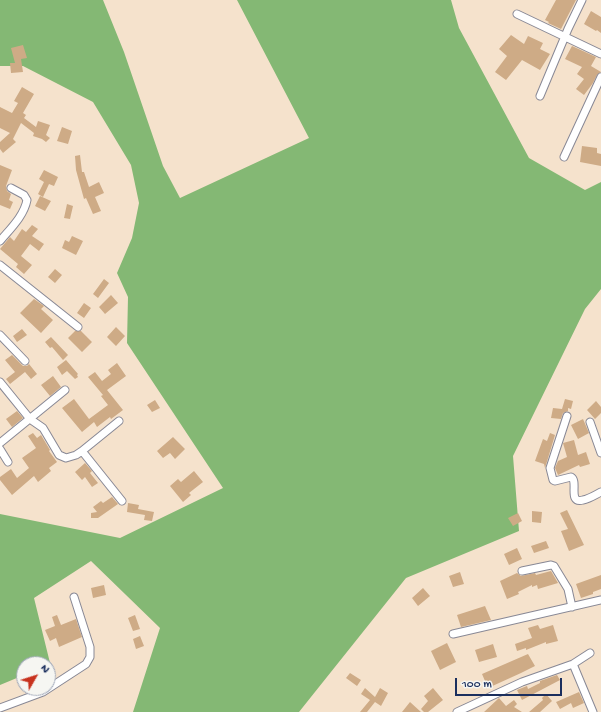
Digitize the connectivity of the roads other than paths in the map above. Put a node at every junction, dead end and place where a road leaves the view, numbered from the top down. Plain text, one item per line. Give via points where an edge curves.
1 (582, 0) edge
2 (517, 14) dead end
3 (565, 36) junction
4 (601, 54) edge
5 (601, 77) edge
6 (540, 96) dead end
7 (564, 157) dead end
8 (11, 188) dead end
9 (0, 241) edge
10 (0, 265) edge
11 (78, 327) dead end
12 (0, 335) edge
13 (25, 360) dead end
14 (0, 382) edge
15 (65, 390) dead end
16 (567, 416) dead end
17 (30, 419) junction
18 (119, 421) dead end
19 (590, 422) dead end
20 (0, 443) edge
21 (0, 449) edge
22 (82, 451) junction
23 (601, 453) edge
24 (8, 462) dead end
25 (601, 492) edge
26 (122, 501) dead end
27 (522, 571) dead end
28 (74, 597) dead end
29 (601, 600) edge
30 (572, 607) junction
31 (453, 634) dead end
32 (590, 653) dead end
33 (574, 664) junction
34 (0, 708) edge
35 (466, 710) edge
36 (457, 712) edge
37 (594, 712) edge

1 - 3 street
2 - 3 street
3 - 4 street
3 - 6 street
5 - 7 street
8 - 9 street via 24,195 27,200 15,223
10 - 11 street
12 - 13 street
14 - 17 street
15 - 17 street
16 - 25 street via 550,468 553,480 573,478 573,495 578,500
17 - 20 street
17 - 22 street via 43,428 59,455 66,458
18 - 22 street
19 - 23 street
21 - 24 street
22 - 26 street
27 - 30 street via 554,566 568,589
28 - 34 street via 90,647 90,657 86,664 43,692
29 - 30 street
30 - 31 street
32 - 33 street
33 - 35 street via 522,682
33 - 37 street
35 - 36 street

